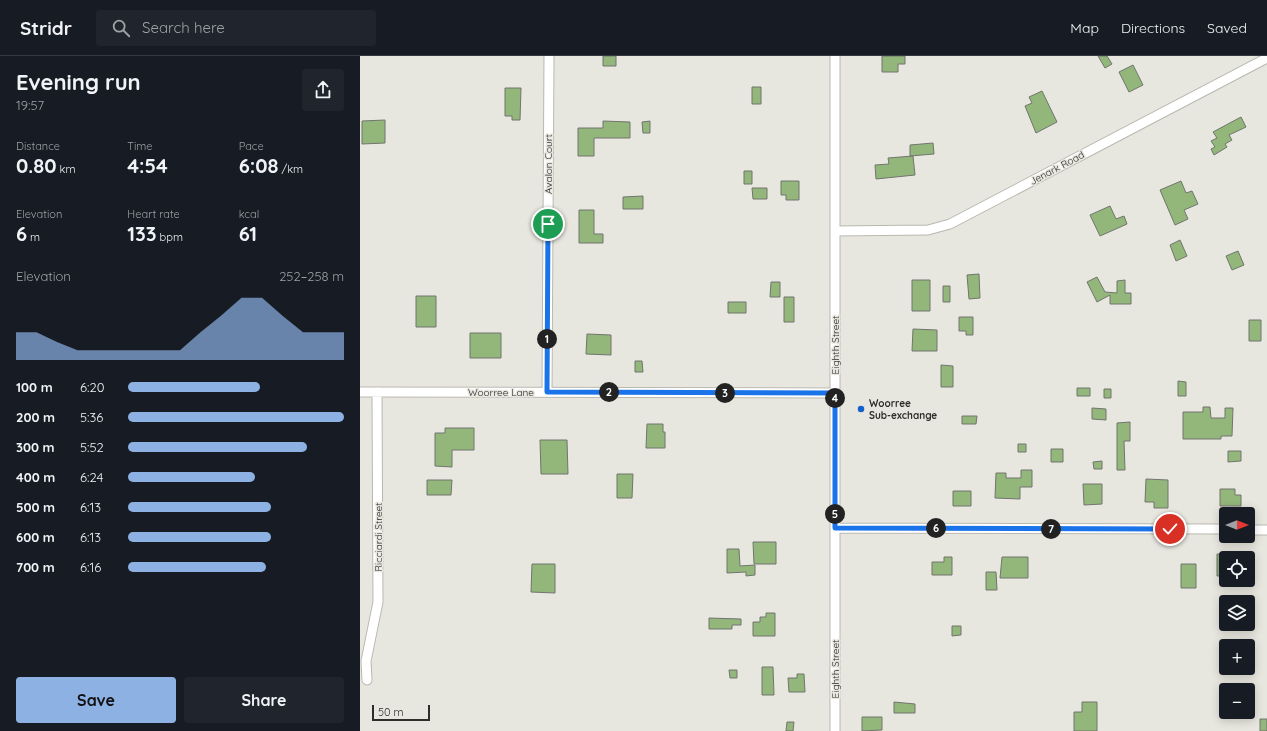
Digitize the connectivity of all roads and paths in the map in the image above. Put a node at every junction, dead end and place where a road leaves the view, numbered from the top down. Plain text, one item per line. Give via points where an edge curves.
1 (549, 56) edge
2 (835, 56) edge
3 (1267, 58) edge
4 (835, 231) junction
5 (360, 392) edge
6 (377, 392) junction
7 (547, 392) junction
8 (835, 393) junction
9 (835, 528) junction
10 (1219, 530) edge
11 (1255, 530) edge
12 (1267, 530) edge
13 (367, 680) dead end
14 (835, 731) edge

1 - 7 street, Avalon Court
2 - 4 street, Eighth Street
3 - 4 street, Jenark Road via 950,224 928,230
4 - 8 street, Eighth Street
5 - 6 street, Woorree Lane
6 - 7 street, Woorree Lane
6 - 13 street, Ricciardi Street via 378,602 366,661
7 - 8 street, Woorree Lane
8 - 9 street, Eighth Street
9 - 10 street
9 - 14 street, Eighth Street
11 - 12 street

